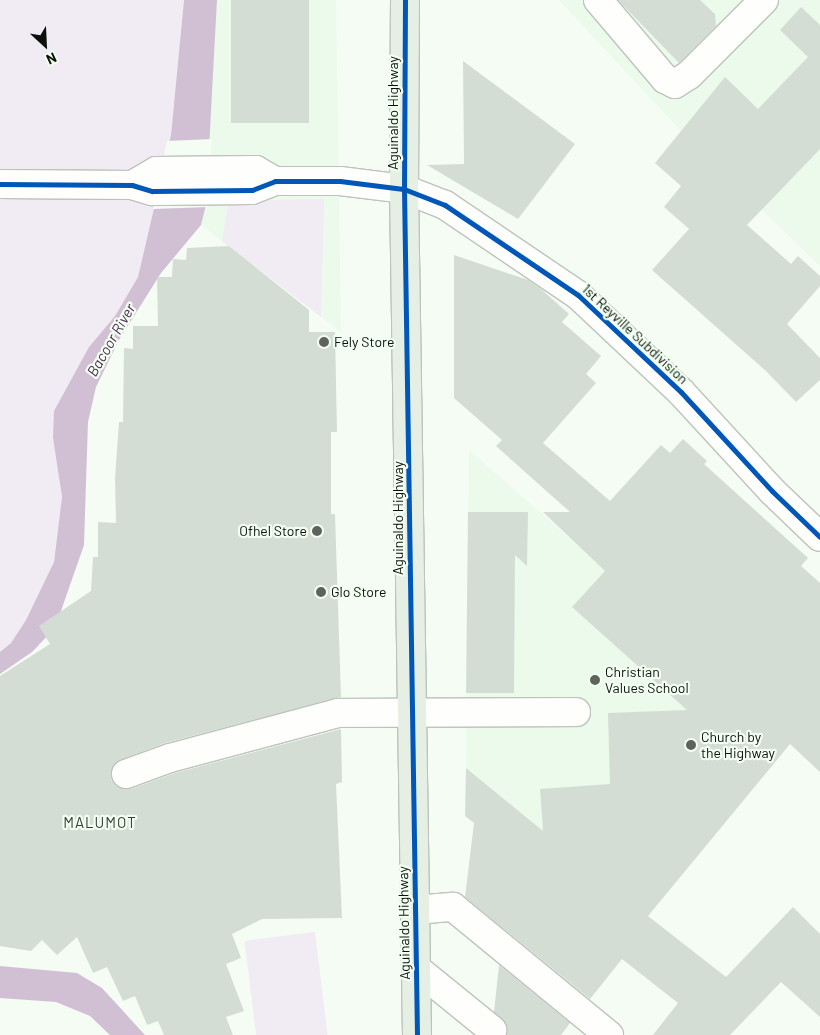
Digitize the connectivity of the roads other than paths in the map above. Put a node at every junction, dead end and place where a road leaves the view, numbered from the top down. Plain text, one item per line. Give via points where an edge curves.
1 (405, 0) edge
2 (598, 0) edge
3 (764, 0) edge
4 (0, 184) edge
5 (404, 189) junction
6 (820, 537) edge
7 (576, 712) dead end
8 (411, 713) junction
9 (126, 774) dead end
10 (415, 910) junction
11 (417, 969) junction
12 (492, 1030) dead end
13 (417, 1035) edge
14 (609, 1035) edge

1 - 5 highway, Aguinaldo Highway
2 - 3 street via 665,79 674,84 689,75
4 - 5 street, 1st Reyville Subdivision via 219,180 252,190 275,181 340,181
5 - 6 street, 1st Reyville Subdivision via 445,205 578,295 682,392 772,491
5 - 8 highway, Aguinaldo Highway
7 - 8 street
8 - 9 street via 338,713 170,758
8 - 10 highway, Aguinaldo Highway
10 - 11 highway, Aguinaldo Highway
10 - 14 street via 453,907
11 - 12 street
11 - 13 highway, Aguinaldo Highway

